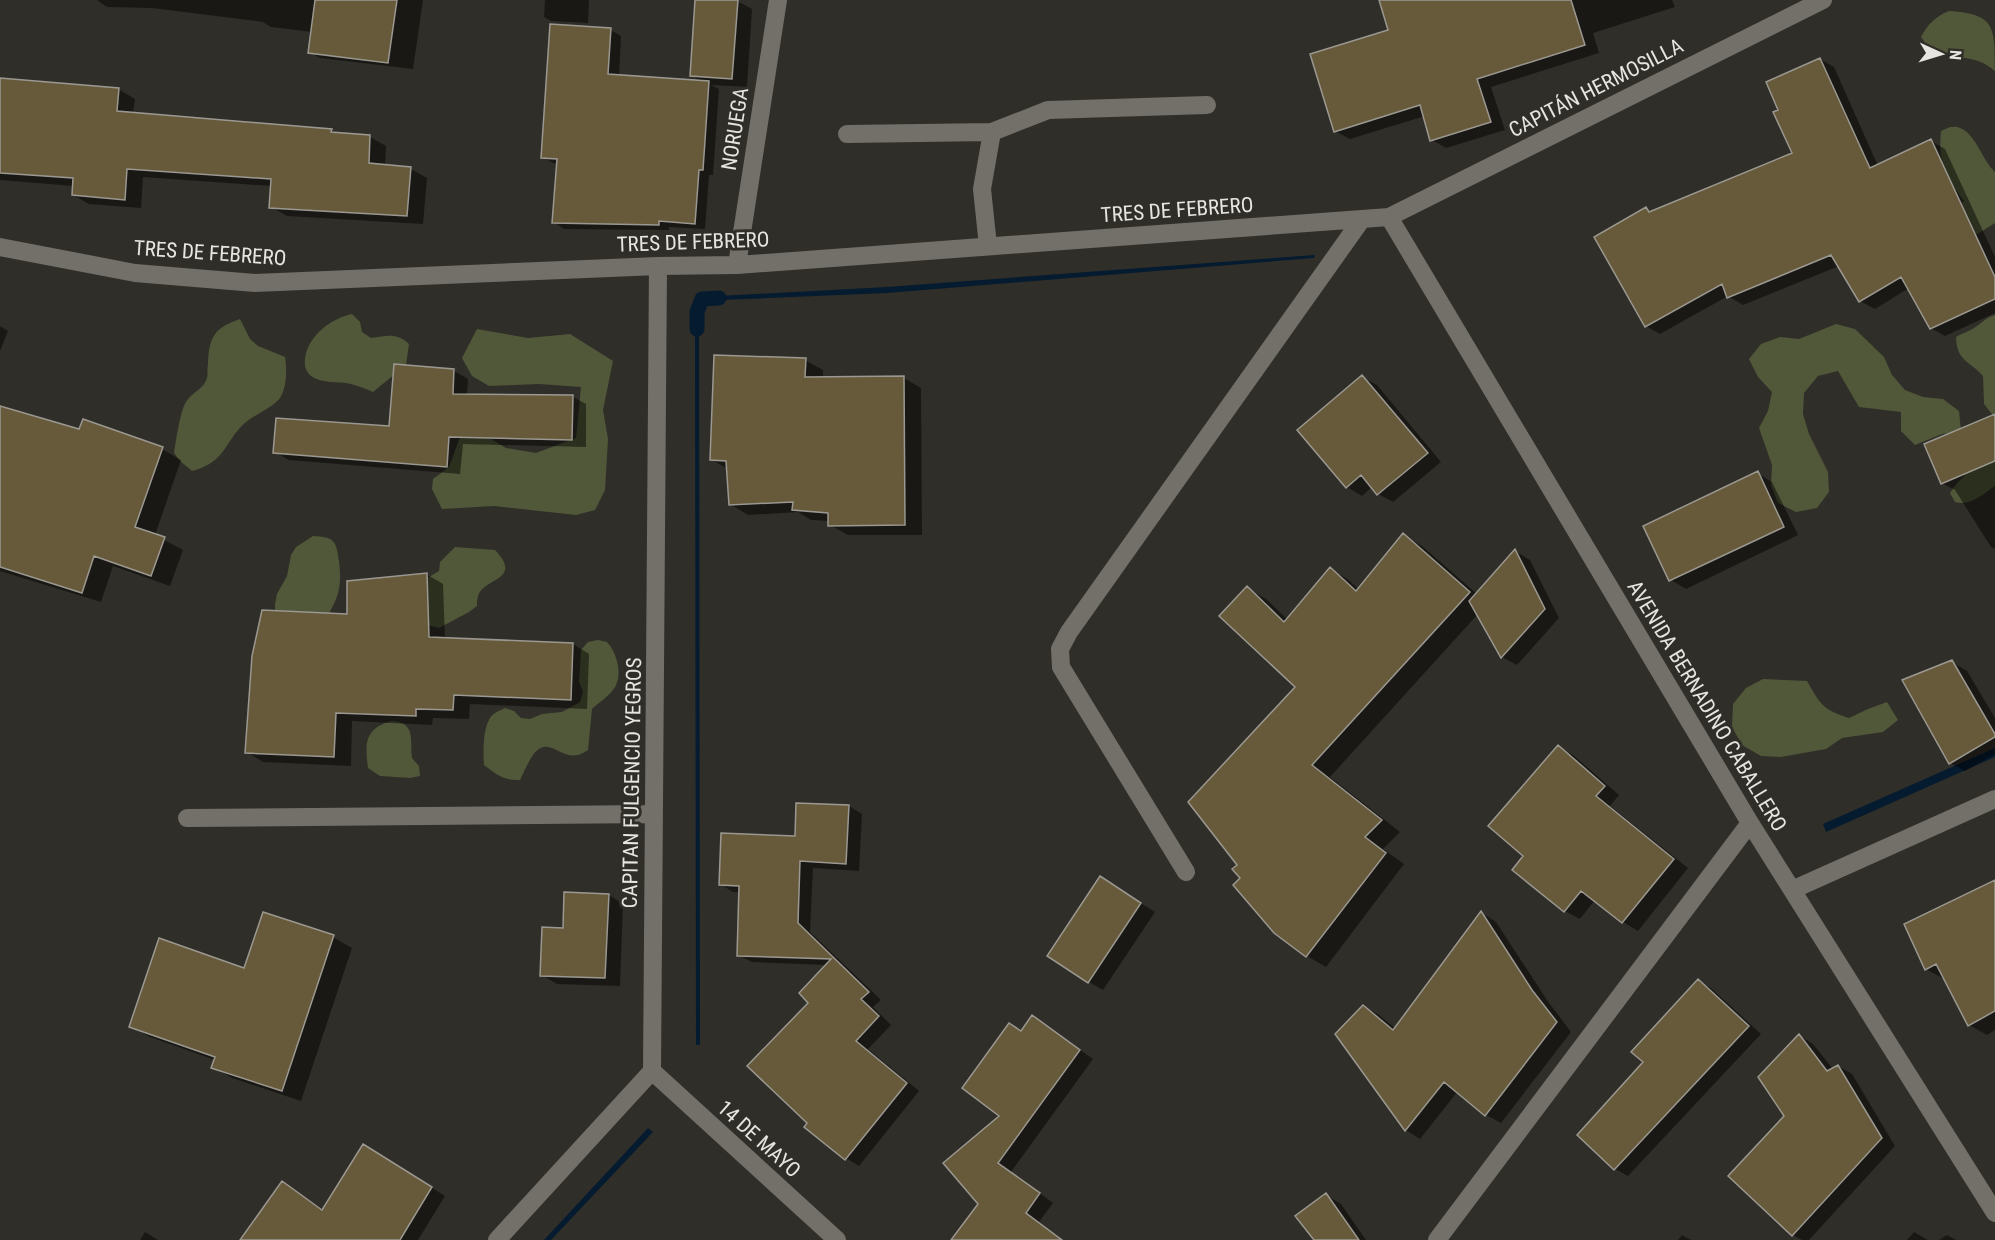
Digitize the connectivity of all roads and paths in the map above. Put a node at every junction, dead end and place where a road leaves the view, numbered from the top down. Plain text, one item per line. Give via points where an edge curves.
1 (778, 0) edge
2 (1823, 0) edge
3 (1207, 105) dead end
4 (992, 132) junction
5 (847, 134) dead end
6 (1389, 217) junction
7 (1362, 219) junction
8 (988, 246) junction
9 (0, 247) edge
10 (737, 264) junction
11 (658, 266) junction
12 (1995, 799) edge
13 (654, 814) junction
14 (187, 818) dead end
15 (1750, 823) junction
16 (1186, 872) dead end
17 (1792, 890) junction
18 (652, 1071) junction
19 (1995, 1213) edge
20 (497, 1240) edge
21 (837, 1240) edge
22 (1437, 1240) edge

1 - 10 street, NORUEGA
2 - 6 street, CAPITÁN HERMOSILLA
3 - 4 street via 1048,110
4 - 5 street
4 - 8 street via 982,189
6 - 7 street, TRES DE FEBRERO
6 - 15 street, AVENIDA BERNADINO CABALLERO
7 - 8 street, TRES DE FEBRERO
7 - 16 street via 1060,649 1061,667
8 - 10 street, TRES DE FEBRERO
9 - 11 street, TRES DE FEBRERO via 135,273 255,283
10 - 11 street, TRES DE FEBRERO
11 - 13 street, CAPITAN FULGENCIO YEGROS
12 - 17 street
13 - 14 street
13 - 18 street, CAPITAN FULGENCIO YEGROS
15 - 17 street, AVENIDA BERNADINO CABALLERO
15 - 22 street
17 - 19 street, AVENIDA BERNADINO CABALLERO
18 - 20 street
18 - 21 street, 14 DE MAYO

